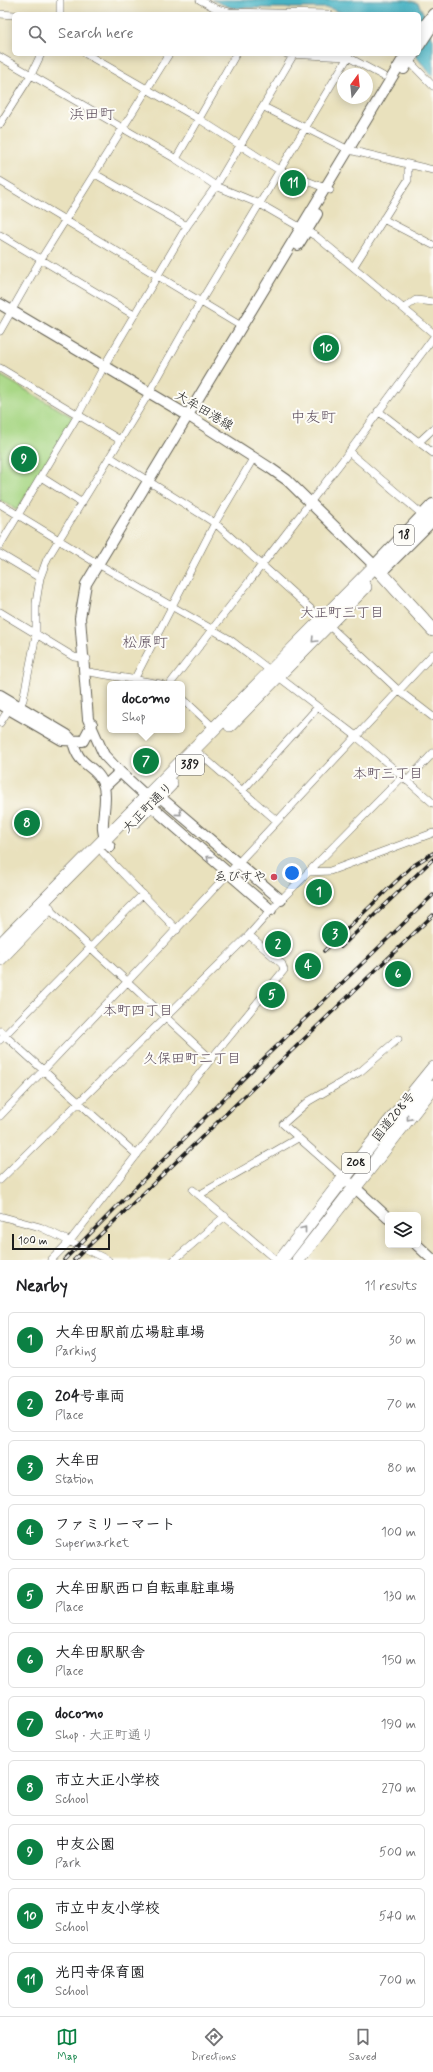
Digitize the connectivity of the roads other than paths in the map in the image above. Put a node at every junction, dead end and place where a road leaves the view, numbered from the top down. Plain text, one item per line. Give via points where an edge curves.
1 (60, 0) edge
2 (200, 0) edge
3 (60, 12) edge
4 (229, 12) edge
5 (0, 14) edge
6 (433, 14) edge
7 (12, 15) edge
8 (433, 25) edge
9 (422, 33) edge
10 (40, 56) edge
11 (90, 56) edge
12 (168, 56) edge
13 (235, 56) edge
14 (290, 56) edge
15 (329, 56) edge
16 (408, 56) edge
17 (0, 57) edge
18 (348, 57) junction
19 (30, 75) junction
20 (383, 76) dead end
21 (433, 86) edge
22 (147, 88) junction
23 (264, 106) junction
24 (199, 119) junction
25 (1, 122) edge
26 (305, 127) junction
27 (123, 129) junction
28 (240, 145) junction
29 (352, 151) junction
30 (176, 159) junction
31 (408, 164) junction
32 (279, 170) junction
33 (433, 170) edge
34 (95, 174) junction
35 (0, 181) edge
36 (216, 186) junction
37 (328, 188) junction
38 (260, 204) junction
39 (383, 219) junction
40 (67, 220) junction
41 (187, 226) junction
42 (304, 230) junction
43 (0, 234) edge
44 (433, 245) edge
45 (41, 259) junction
46 (354, 266) junction
47 (159, 275) junction
48 (201, 301) junction
49 (433, 302) edge
50 (0, 304) edge
51 (404, 308) junction
52 (11, 310) junction
53 (134, 315) junction
54 (241, 326) junction
55 (0, 331) edge
56 (433, 333) edge
57 (433, 338) edge
58 (104, 366) junction
59 (0, 368) edge
60 (149, 393) junction
61 (378, 411) junction
62 (78, 414) junction
63 (189, 417) junction
64 (433, 430) edge
65 (120, 440) junction
66 (420, 441) junction
67 (348, 452) junction
68 (433, 453) edge
69 (110, 457) junction
70 (254, 457) junction
71 (41, 477) junction
72 (150, 482) junction
73 (310, 502) junction
74 (82, 503) junction
75 (0, 504) edge
76 (433, 505) edge
77 (18, 515) junction
78 (430, 520) edge
79 (215, 523) junction
80 (59, 540) junction
81 (0, 545) edge
82 (0, 554) edge
83 (100, 565) junction
84 (262, 565) junction
85 (378, 569) junction
86 (40, 578) junction
87 (172, 606) junction
88 (0, 612) edge
89 (325, 621) junction
90 (212, 628) junction
91 (433, 630) edge
92 (36, 635) junction
93 (433, 654) edge
94 (86, 659) junction
95 (89, 672) junction
96 (275, 673) junction
97 (135, 678) junction
98 (148, 681) edge
99 (172, 681) edge
100 (398, 690) junction
101 (0, 695) edge
102 (185, 701) edge
103 (0, 704) edge
104 (20, 706) junction
105 (318, 707) junction
106 (9, 709) junction
107 (433, 717) edge
108 (0, 722) edge
109 (92, 726) junction
110 (214, 728) junction
111 (356, 736) junction
112 (75, 742) junction
113 (197, 752) junction
114 (433, 753) edge
115 (120, 772) junction
116 (405, 779) junction
117 (104, 788) junction
118 (242, 791) junction
119 (152, 799) junction
120 (433, 803) edge
121 (277, 821) junction
122 (433, 833) edge
123 (106, 847) junction
124 (238, 864) junction
125 (309, 872) junction
126 (228, 874) junction
127 (143, 894) junction
128 (281, 900) junction
129 (49, 909) junction
130 (271, 910) junction
131 (176, 930) junction
132 (249, 936) junction
133 (2, 947) edge
134 (91, 947) junction
135 (128, 981) junction
136 (165, 1017) junction
137 (1, 1035) edge
138 (398, 1039) dead end
139 (212, 1059) junction
140 (433, 1068) edge
141 (43, 1071) junction
142 (433, 1088) edge
143 (80, 1103) junction
144 (0, 1116) edge
145 (298, 1138) junction
146 (137, 1155) junction
147 (344, 1178) junction
148 (0, 1180) edge
149 (354, 1187) junction
150 (193, 1190) dead end
151 (199, 1195) junction
152 (385, 1215) edge
153 (0, 1216) edge
154 (225, 1216) junction
155 (70, 1241) junction
156 (420, 1248) edge
157 (92, 1258) edge
158 (51, 1260) edge
159 (108, 1260) edge
160 (174, 1260) edge
161 (276, 1260) edge
162 (281, 1260) edge
163 (298, 1260) edge
164 (433, 1260) edge

1 - 3 street
2 - 4 street via 216,9
5 - 7 street
6 - 9 street
8 - 9 street
10 - 19 street
11 - 22 street
12 - 22 street
13 - 24 street
14 - 23 street
15 - 18 street
16 - 21 street
16 - 29 street
17 - 19 street
18 - 20 street
18 - 26 street
19 - 25 street
19 - 27 street
22 - 24 street
22 - 27 street
23 - 26 street
23 - 28 street
24 - 28 street
24 - 30 street
26 - 29 street
26 - 32 street
27 - 30 street
27 - 34 street
28 - 32 street
28 - 36 street
29 - 31 street
29 - 37 street
30 - 36 street
31 - 33 street
31 - 39 street via 408,180
32 - 37 street
32 - 38 street
34 - 40 street
34 - 41 street
35 - 40 street
36 - 38 street
36 - 41 street
37 - 42 street
38 - 42 street
38 - 48 street
39 - 44 street
39 - 46 street
40 - 45 street
40 - 47 street
41 - 47 street
42 - 46 street
42 - 54 street
42 - 63 street
43 - 45 street
45 - 52 street
45 - 53 street
46 - 51 street
47 - 48 street
47 - 53 street
48 - 54 street
48 - 60 street
49 - 51 street via 416,300
50 - 52 street, 大牟田港線
51 - 56 street
52 - 55 street
52 - 58 street, 大牟田港線
53 - 58 street
54 - 63 street
57 - 61 street
58 - 60 street, 大牟田港線
58 - 62 street
59 - 62 street
60 - 63 street, 大牟田港線
60 - 65 street
61 - 66 street
61 - 67 street
62 - 65 street
62 - 71 street
63 - 70 street, 大牟田港線
63 - 72 street
64 - 66 street
65 - 69 street
66 - 68 street
67 - 73 street
67 - 78 street
69 - 72 street
69 - 74 street
70 - 73 street, 大牟田港線 via 287,480
70 - 79 street
71 - 74 street
71 - 77 street
72 - 79 street
72 - 83 street
73 - 84 street
73 - 85 street, 大牟田港線
74 - 80 street
75 - 77 street
76 - 78 main road, 18
77 - 80 street
77 - 81 street
78 - 85 main road, 18
79 - 84 street
79 - 87 street
80 - 83 street
80 - 86 street via 47,559
82 - 86 street
83 - 87 street
83 - 94 street via 91,585 85,609
84 - 89 street
84 - 90 street
85 - 89 highway, 大正町通り / 389
85 - 91 highway
86 - 92 street via 36,603
87 - 90 street
87 - 97 street
88 - 92 street
89 - 96 highway, 大正町通り / 389
89 - 100 street
90 - 96 street
90 - 99 street
92 - 94 street via 74,657
92 - 104 street
93 - 100 street
94 - 95 street
94 - 109 street via 88,719
95 - 97 street
95 - 109 street via 95,717
96 - 105 street
96 - 110 highway, 大正町通り / 389
96 - 113 highway, 大正町通り / 389
97 - 98 street
100 - 107 street
100 - 111 street
101 - 104 street
102 - 110 street
103 - 106 street
104 - 106 street
104 - 112 street
105 - 111 street
105 - 118 street
106 - 108 street
106 - 112 street via 62,740
109 - 112 street via 83,741
109 - 115 street via 104,755
110 - 113 highway, 大正町通り / 389
111 - 116 street
111 - 121 street
112 - 117 street via 77,754 98,774
113 - 118 street
113 - 119 highway, 大正町通り / 389
114 - 116 street
115 - 117 street
115 - 119 street
116 - 120 street
116 - 125 street
117 - 123 street via 106,809 101,825
118 - 121 street
119 - 123 highway, 大正町通り / 389
119 -> 124 street
126 -> 119 street
121 - 124 street
122 - 125 street via 330,871
123 - 127 street
123 - 129 highway, 大正町通り / 389
123 - 133 highway, 大正町通り / 389
124 - 126 street
124 - 128 street
125 - 128 street
126 - 130 street
126 - 131 street
127 - 131 street
127 - 134 street
128 - 130 street
129 - 133 highway, 大正町通り / 389
129 - 134 street
130 - 132 street
131 - 135 street
132 - 136 street
132 - 139 street via 282,964 284,970
134 - 135 street
134 - 137 street
135 - 136 street
135 - 141 street
136 - 139 street
136 - 143 street
137 - 141 street
138 - 145 street via 361,1071 309,1101 283,1124
139 - 146 street
140 - 147 highway, 国道208号 / 208
141 - 143 street
141 - 144 street
142 -> 149 highway, 国道208号 / 208
143 - 146 street
143 - 148 street
145 - 147 street
145 - 151 street
146 - 155 street
147 - 149 street
162 -> 147 highway, 国道208号 / 208
149 - 152 street
149 - 163 highway, 国道208号 / 208
150 - 151 street
151 - 154 street
153 - 155 street via 40,1226
154 - 160 street
154 - 161 street
155 - 157 street
155 - 158 street
156 - 164 street
157 - 159 street

